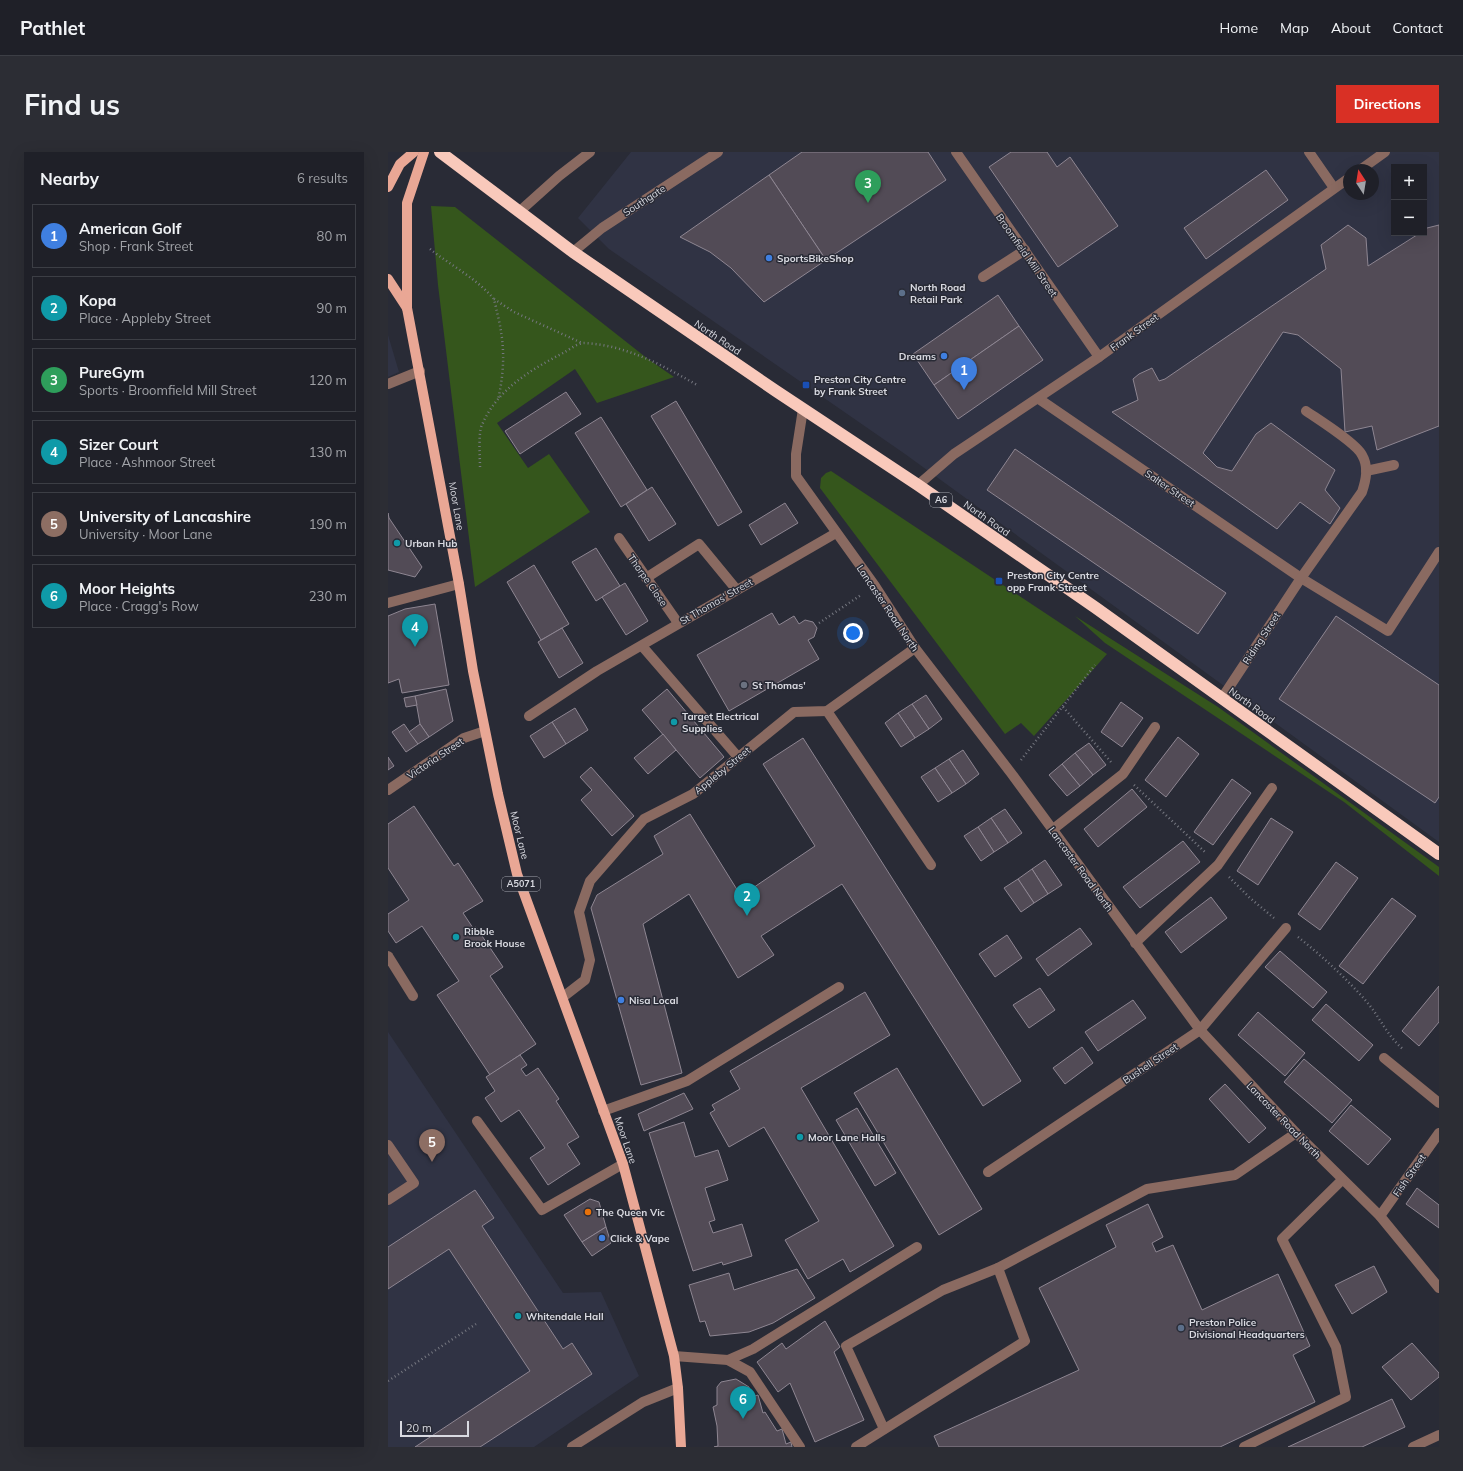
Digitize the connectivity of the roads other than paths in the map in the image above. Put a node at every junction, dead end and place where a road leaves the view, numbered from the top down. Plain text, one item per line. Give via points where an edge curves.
1 (414, 152) edge
2 (424, 152) edge
3 (440, 152) edge
4 (590, 152) edge
5 (718, 152) edge
6 (956, 152) edge
7 (1309, 152) edge
8 (1385, 152) edge
9 (1368, 164) edge
10 (1343, 182) edge
11 (388, 187) edge
12 (1334, 188) junction
13 (520, 211) junction
14 (1024, 250) junction
15 (573, 252) junction
16 (982, 277) dead end
17 (388, 279) edge
18 (407, 308) junction
19 (1099, 357) junction
20 (420, 371) junction
21 (388, 384) edge
22 (1039, 399) junction
23 (803, 409) junction
24 (1306, 411) dead end
25 (1394, 465) dead end
26 (1366, 471) junction
27 (918, 485) junction
28 (836, 533) junction
29 (619, 538) dead end
30 (1439, 552) edge
31 (646, 578) junction
32 (1301, 578) junction
33 (459, 584) junction
34 (736, 589) junction
35 (388, 603) edge
36 (678, 623) junction
37 (642, 646) junction
38 (915, 648) junction
39 (1222, 698) junction
40 (826, 711) junction
41 (529, 716) dead end
42 (1155, 727) dead end
43 (485, 731) junction
44 (738, 757) junction
45 (1272, 788) dead end
46 (388, 790) edge
47 (1052, 830) junction
48 (1439, 854) edge
49 (931, 865) dead end
50 (1286, 928) road end
51 (1135, 943) junction
52 (388, 956) edge
53 (839, 987) dead end
54 (413, 996) dead end
55 (563, 997) junction
56 (1200, 1030) junction
57 (1384, 1058) dead end
58 (1439, 1103) edge
59 (603, 1111) junction
60 (477, 1121) dead end
61 (1296, 1133) junction
62 (1439, 1133) edge
63 (388, 1145) edge
64 (623, 1164) junction
65 (988, 1172) dead end
66 (1342, 1180) junction
67 (388, 1200) edge
68 (1380, 1216) junction
69 (917, 1247) dead end
70 (998, 1268) junction
71 (1439, 1288) edge
72 (674, 1356) junction
73 (728, 1360) junction
74 (678, 1388) junction
75 (884, 1429) junction
76 (1439, 1435) edge
77 (572, 1447) edge
78 (681, 1447) edge
79 (800, 1447) edge
80 (856, 1447) edge
81 (1244, 1447) edge
82 (1412, 1447) edge

1 - 11 main road via 400,164
2 - 18 main road, Moor Lane / A5071 via 407,203
3 - 13 highway, North Road / A6
4 - 13 street via 558,176
5 - 15 street, Southgate via 602,228
6 - 14 street, Broomfield Mill Street
7 - 12 street
8 - 9 street
10 - 12 street, Frank Street
12 - 19 street, Frank Street
13 - 15 highway, North Road / A6
14 - 16 street
14 - 19 street, Broomfield Mill Street
15 - 23 highway, North Road / A6
17 - 18 main road, Moor Lane / A5071
18 - 20 main road, Moor Lane / A5071
19 - 22 street, Frank Street
20 - 21 street
20 - 33 main road, Moor Lane / A5071
22 - 27 street, Frank Street via 954,454
22 - 32 street, Salter Street
23 - 27 highway, North Road / A6
23 - 28 street, Lancaster Road North via 796,454 796,476
24 - 26 street via 1362,454
25 - 26 street
26 - 32 street, Riding Street via 1362,492
27 - 39 highway, North Road / A6
28 - 34 street, St Thomas' Street
28 - 38 street, Lancaster Road North via 875,586
29 - 31 street, Thorpe Close
30 - 32 street, Salter Street via 1388,632
31 - 34 street via 699,544
31 - 36 street, Thorpe Close
32 - 39 street, Riding Street
33 - 35 street
33 - 43 main road, Moor Lane / A5071
34 - 36 street, St Thomas' Street
36 - 37 street, St Thomas' Street
37 - 41 street, St Thomas' Street via 597,671
37 - 44 street
38 - 40 street
38 - 47 street, Lancaster Road North
39 - 48 highway, North Road / A6
40 - 44 street, Appleby Street via 794,712
40 - 49 street
42 - 47 street via 1123,774
43 - 46 street, Victoria Street via 464,738
43 - 55 main road, Moor Lane / A5071 via 517,874
44 - 55 street, Appleby Street via 693,794 644,819 590,881 579,912 590,960 586,980
45 - 51 street via 1218,865
47 - 51 street, Lancaster Road North
50 - 56 street, Bushell Street
51 - 56 street, Lancaster Road North
52 - 54 street
53 - 59 street via 687,1081
55 - 59 main road, Moor Lane / A5071
56 - 61 street, Lancaster Road North
56 - 65 street, Bushell Street
57 - 58 street
59 - 64 main road, Moor Lane / A5071
60 - 64 street via 542,1210
61 - 66 street, Lancaster Road North
61 - 70 street via 1235,1175 1147,1189
62 - 68 street, Fish Street
63 - 67 street via 414,1183
64 - 72 main road, Moor Lane / A5071
66 - 68 street, Lancaster Road North
66 - 81 street via 1282,1239 1336,1347 1346,1397
68 - 71 street, Lancaster Road North
69 - 73 street via 753,1349
70 - 75 street via 1025,1341
70 - 75 street via 943,1290 846,1346
72 - 73 street
72 - 74 main road, Moor Lane / A5071
73 - 79 street via 750,1372
74 - 77 street via 643,1402
74 - 78 main road, Moor Lane / A5071
75 - 80 street
76 - 82 street

